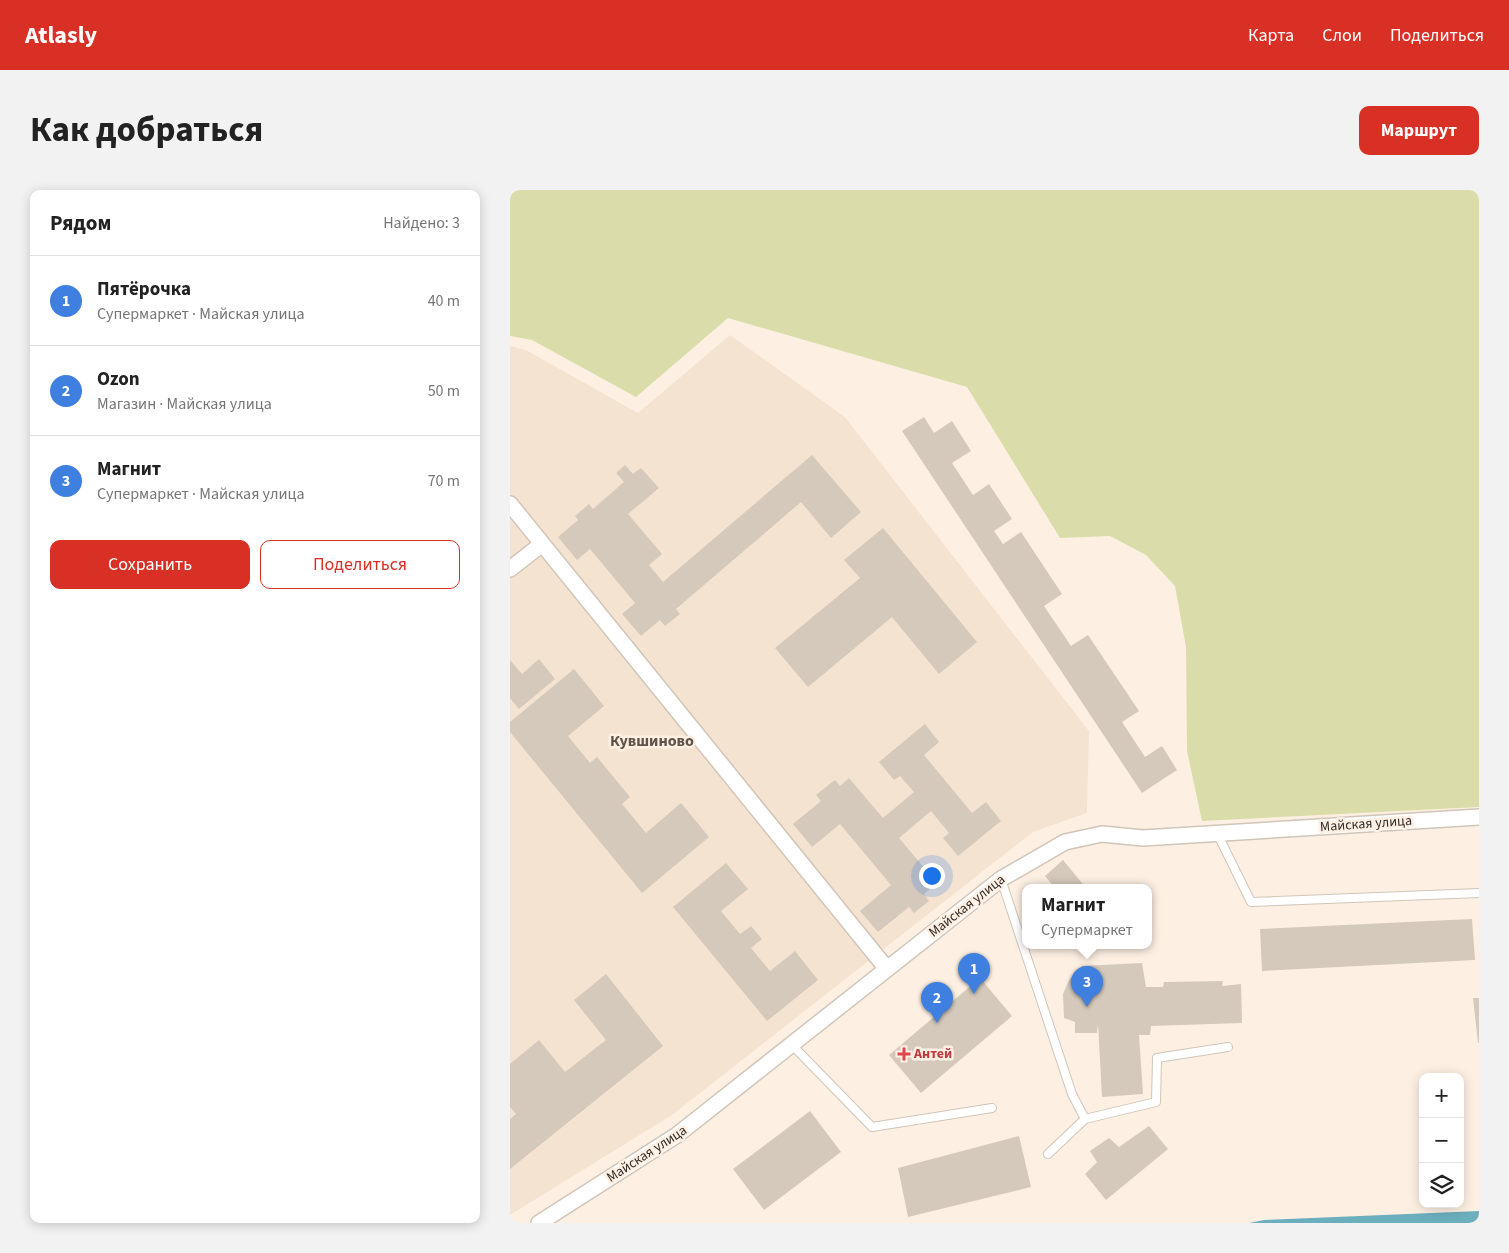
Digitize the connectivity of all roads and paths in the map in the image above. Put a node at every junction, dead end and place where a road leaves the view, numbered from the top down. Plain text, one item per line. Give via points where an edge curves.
1 (510, 504) edge
2 (542, 544) junction
3 (510, 569) edge
4 (1479, 817) edge
5 (1217, 833) junction
6 (1001, 878) junction
7 (1479, 893) edge
8 (1022, 942) edge
9 (1024, 949) edge
10 (887, 969) junction
11 (792, 1045) junction
12 (1228, 1047) dead end
13 (992, 1108) dead end
14 (1085, 1120) junction
15 (1048, 1154) dead end
16 (540, 1223) edge

1 - 2 street
2 - 3 street
2 - 10 street
4 - 5 street, Майская улица
5 - 6 street, Майская улица via 1143,838 1102,834 1065,842
5 - 7 lane via 1251,902
6 - 8 lane
6 - 10 street, Майская улица
9 - 14 lane via 1072,1094
10 - 11 street, Майская улица
11 - 13 lane via 872,1126
11 - 16 street, Майская улица via 677,1135
12 - 14 lane via 1157,1058 1156,1102
14 - 15 lane

